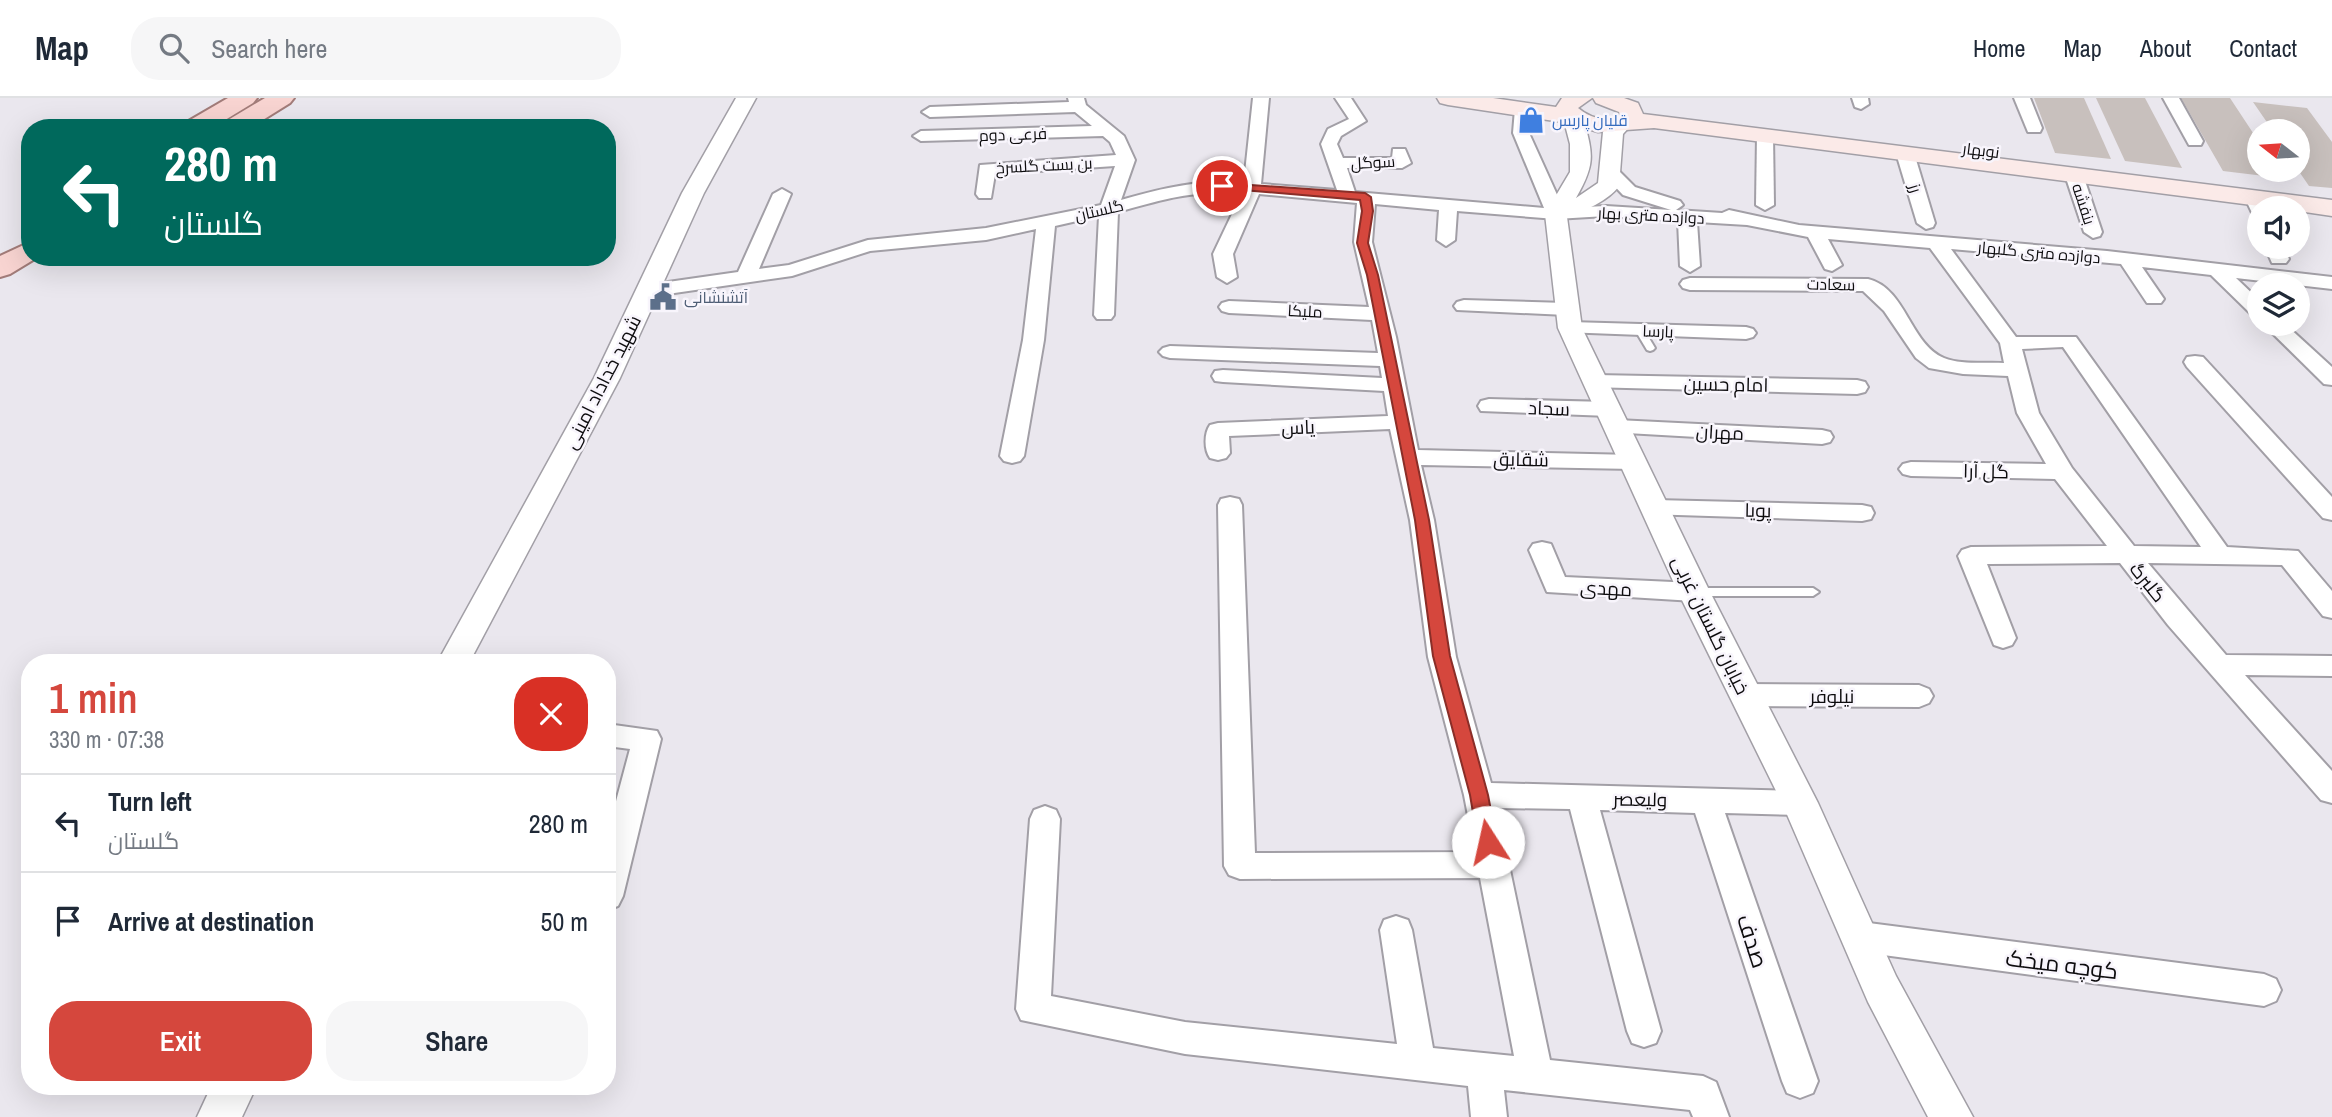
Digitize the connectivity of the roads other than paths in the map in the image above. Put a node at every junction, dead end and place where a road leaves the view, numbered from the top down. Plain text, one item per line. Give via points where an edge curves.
1 (245, 98) edge
2 (282, 98) edge
3 (746, 98) edge
4 (1261, 98) edge
5 (1343, 98) edge
6 (1448, 98) edge
7 (2022, 98) edge
8 (2171, 98) edge
9 (1653, 99) edge
10 (1077, 102) edge
11 (1571, 103) edge
12 (1523, 109) junction
13 (1623, 109) edge
14 (930, 112) dead end
15 (1689, 114) junction
16 (209, 119) edge
17 (247, 119) edge
18 (2034, 128) dead end
19 (1105, 131) junction
20 (1765, 135) junction
21 (922, 136) dead end
22 (2195, 141) dead end
23 (1399, 153) dead end
24 (1905, 153) junction
25 (1126, 160) junction
26 (1337, 163) junction
27 (1611, 173) junction
28 (2074, 175) junction
29 (1252, 190) junction
30 (2332, 191) edge
31 (782, 194) dead end
32 (985, 194) dead end
33 (1357, 196) junction
34 (2247, 202) edge
35 (1448, 203) junction
36 (1765, 205) dead end
37 (2310, 207) edge
38 (2332, 208) edge
39 (1109, 209) junction
40 (1556, 214) junction
41 (1687, 216) junction
42 (1746, 220) junction
43 (1045, 222) junction
44 (21, 229) edge
45 (1815, 232) junction
46 (2094, 232) dead end
47 (1931, 233) junction
48 (1446, 240) dead end
49 (0, 242) edge
50 (21, 255) edge
51 (2128, 260) junction
52 (1832, 265) dead end
53 (0, 268) edge
54 (2217, 270) junction
55 (747, 276) junction
56 (1227, 276) dead end
57 (2332, 283) edge
58 (647, 291) junction
59 (2154, 299) dead end
60 (2247, 299) edge
61 (1464, 306) dead end
62 (1229, 307) dead end
63 (1381, 314) junction
64 (1104, 315) dead end
65 (1568, 318) junction
66 (1746, 333) dead end
67 (2286, 336) edge
68 (2010, 343) junction
69 (1170, 352) dead end
70 (1390, 359) junction
71 (2195, 362) dead end
72 (2019, 370) junction
73 (1223, 376) dead end
74 (2332, 379) edge
75 (1394, 385) junction
76 (1857, 387) dead end
77 (1489, 406) dead end
78 (1608, 406) junction
79 (1400, 422) junction
80 (1822, 437) dead end
81 (1218, 453) dead end
82 (1012, 456) dead end
83 (1408, 457) junction
84 (1634, 462) junction
85 (1911, 469) dead end
86 (2062, 472) junction
87 (1230, 505) dead end
88 (1655, 508) junction
89 (2332, 512) edge
90 (1861, 513) dead end
91 (1542, 550) dead end
92 (2125, 554) junction
93 (2219, 554) junction
94 (1694, 592) junction
95 (1813, 592) dead end
96 (2332, 609) edge
97 (2003, 638) dead end
98 (458, 654) edge
99 (2221, 665) junction
100 (2332, 666) edge
101 (1745, 695) junction
102 (1919, 696) dead end
103 (616, 736) edge
104 (2332, 791) edge
105 (1479, 795) junction
106 (1582, 798) junction
107 (1706, 801) junction
108 (1800, 803) junction
109 (1045, 819) dead end
110 (616, 861) edge
111 (1492, 865) junction
112 (1396, 930) dead end
113 (1861, 937) junction
114 (2264, 990) dead end
115 (1644, 1031) dead end
116 (1418, 1064) junction
117 (1484, 1072) junction
118 (1536, 1077) junction
119 (1800, 1081) dead end
120 (230, 1095) edge
121 (219, 1117) edge
122 (1489, 1117) edge
123 (1711, 1117) edge
124 (1951, 1117) edge

1 - 16 main road
2 - 17 main road
3 - 58 street, شهید خداداد امینی via 692,193
4 - 29 street
5 - 26 street via 1358,121 1334,133 1329,144
6 - 12 main road
7 - 18 street
8 - 22 street
9 - 15 main road
10 - 14 street
10 - 19 street
11 - 12 main road
11 - 13 main road via 1597,125
11 - 40 street via 1580,144 1580,172
12 - 40 street via 1521,133
13 - 15 main road, نوبهار
13 - 20 main road, نوبهار via 1654,121
13 - 27 street via 1613,132
15 - 30 main road, نوبهار
19 - 21 street, فرعی دوم
19 - 25 street via 1118,140
20 - 24 main road, نوبهار
20 - 36 street
23 - 26 street, سوگل via 1402,163
24 - 28 main road, نوبهار
24 - 47 street, رز
25 - 32 street, بن بست گلسرخ via 986,169
25 - 39 street
26 - 33 street
27 - 40 street via 1608,186
27 - 42 street, دوازده متری گلبهار via 1629,191
28 - 34 main road, نوبهار
28 - 46 street, بنفشه
29 - 33 street, گلستان
29 - 39 street, گلستان via 1222,186 1169,192
29 - 56 street via 1223,254
31 - 55 street
33 - 35 street, گلستان
33 - 63 street via 1367,211 1363,243
35 - 40 street, گلستان
35 - 48 street
37 - 38 main road, نوبهار
39 - 43 street, گلستان
39 - 64 street
40 - 41 street, دوازده متری بهار via 1605,211
40 - 65 street, خیابان گلستان غربی
41 - 42 street, دوازده متری بهار
41 - 72 street, سعادت via 1690,275 1868,285 1891,307 1923,354 1937,363
42 - 45 street, دوازده متری گلبهار
43 - 55 street, گلستان via 986,234 868,246 792,270
43 - 82 street via 1026,395
44 - 49 main road
45 - 47 street, دوازده متری گلبهار
45 - 52 street
47 - 51 street, دوازده متری گلبهار
47 - 68 street, گلبرگ
50 - 53 main road
51 - 54 street, دوازده متری گلبهار
51 - 59 street
54 - 57 street, دوازده متری گلبهار
54 - 60 street
55 - 58 street, گلستان
58 - 98 street, شهید خداداد امینی via 607,378
61 - 65 street, پارسا
62 - 63 street, ملیکا
63 - 70 street
65 - 66 street, پارسا via 1645,339
65 - 78 street, خیابان گلستان غربی
67 - 74 street
68 - 72 street, گلبرگ
68 - 93 street via 2069,341
69 - 70 street
70 - 75 street
71 - 89 street
72 - 86 street, گلبرگ via 2028,413
73 - 75 street
75 - 79 street
76 - 78 street, امام حسین
77 - 78 street, سجاد
78 - 80 street, مهران
78 - 84 street, خیابان گلستان غربی
79 - 81 street, یاس via 1218,430
79 - 83 street
83 - 84 street, شقایق
83 - 105 street via 1442,656
84 - 88 street, خیابان گلستان غربی
85 - 86 street, گل آرا
86 - 92 street, گلبرگ
87 - 111 street via 1240,866
88 - 90 street, پویا
88 - 94 street, خیابان گلستان غربی
91 - 94 street, مهدی via 1556,586
92 - 93 street
92 - 97 street via 1970,556
92 - 99 street, گلبرگ
93 - 96 street via 2289,557
94 - 95 lane
94 - 101 street, خیابان گلستان غربی
99 - 100 street
99 - 104 street, گلبرگ
101 - 102 street, نیلوفر
101 - 108 street, خیابان گلستان غربی
103 - 110 street via 647,739
105 - 106 street, ولیعصر
105 - 111 street
106 - 107 street, ولیعصر
106 - 115 street
107 - 108 street, ولیعصر
107 - 119 street, صدف
108 - 113 street, خیابان گلستان غربی
109 - 116 street via 1033,1009 1185,1038
111 - 118 street
112 - 116 street
113 - 114 street, کوچه میخک
113 - 124 street, خیابان گلستان غربی via 1882,989
116 - 117 street
117 - 118 street
117 - 122 street
118 - 123 street via 1703,1094
120 - 121 street

